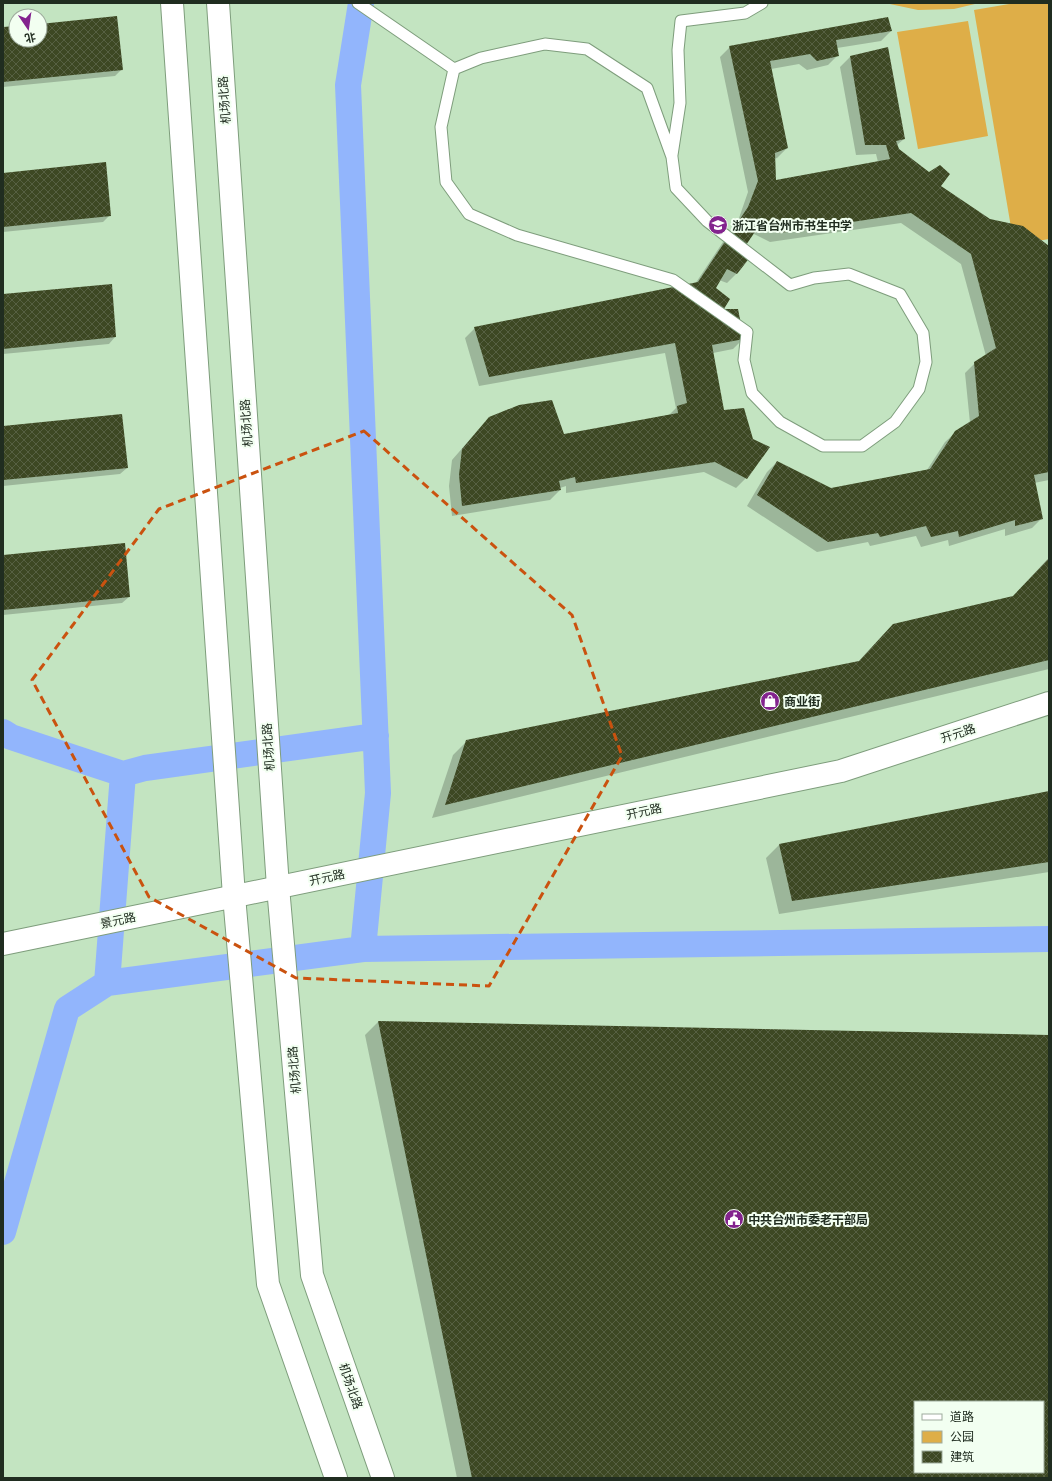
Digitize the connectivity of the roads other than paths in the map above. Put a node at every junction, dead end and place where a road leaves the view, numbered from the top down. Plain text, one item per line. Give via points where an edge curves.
1 (172, 3) edge
2 (218, 3) edge
3 (358, 3) edge
4 (762, 3) edge
5 (454, 69) junction
6 (672, 157) junction
7 (1049, 703) edge
8 (278, 887) junction
9 (234, 896) junction
10 (3, 944) edge
11 (336, 1478) edge
12 (383, 1478) edge

1 - 9 main road
2 - 8 main road, 机场北路
3 - 5 lane
4 - 6 lane via 745,12 681,21 678,50 680,103
5 - 6 lane via 481,58 544,44 587,49 647,88
5 - 6 lane via 441,127 446,182 469,214 517,235 673,280 747,332 744,360 752,393 780,422 823,446 862,446 895,422 919,389 926,362 922,333 900,294 849,274 814,278 790,286 707,221 676,188
7 - 8 main road, 开元路 via 841,771
8 - 9 main road, 开元路
8 - 12 main road, 机场北路 via 312,1275
9 - 10 main road, 景元路
9 - 11 main road via 268,1284

